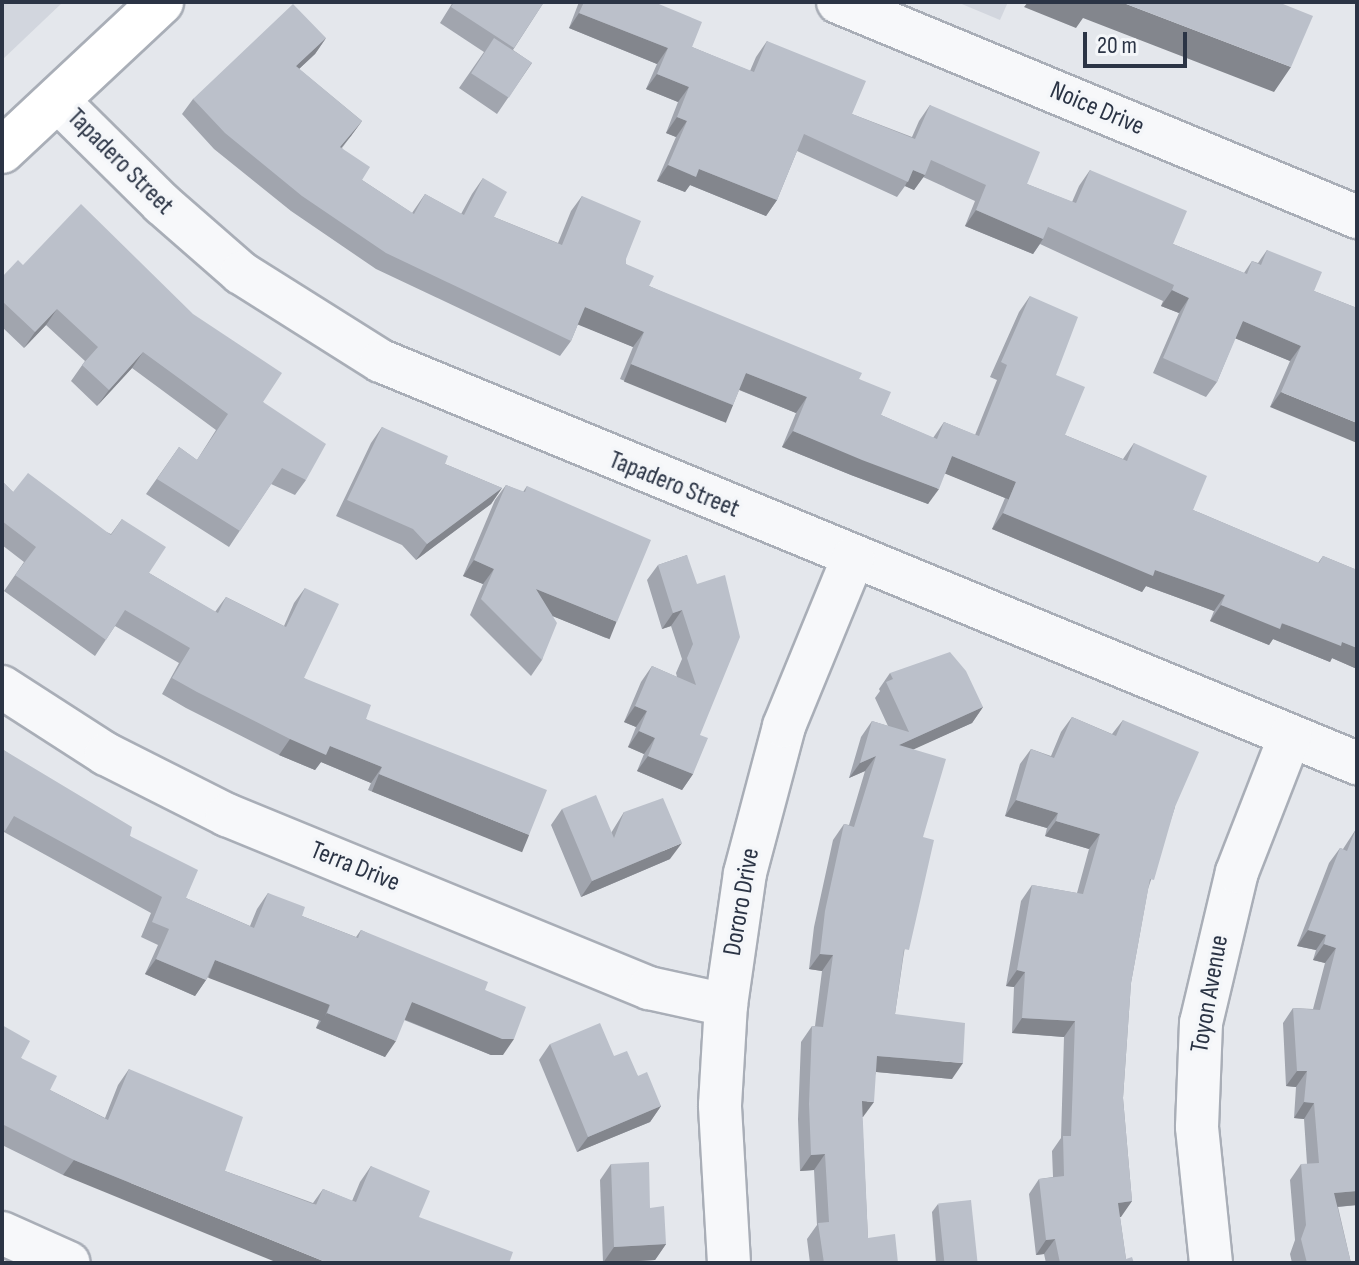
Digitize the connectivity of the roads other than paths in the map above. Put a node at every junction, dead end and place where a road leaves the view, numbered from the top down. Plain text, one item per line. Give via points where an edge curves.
1 (161, 2) edge
2 (838, 2) edge
3 (57, 100) junction
4 (2, 151) edge
5 (1357, 217) edge
6 (853, 558) junction
7 (2, 687) edge
8 (1290, 736) junction
9 (1357, 763) edge
10 (726, 1005) junction
11 (2, 1233) edge
12 (69, 1263) edge
13 (729, 1263) edge
14 (1211, 1263) edge

1 - 3 main road
2 - 5 street, Noice Drive
3 - 4 main road
3 - 6 street, Tapadero Street via 218,254 338,337 427,382
6 - 8 street, Tapadero Street
6 - 10 street, Dororo Drive via 811,651 762,800
7 - 10 street, Terra Drive via 106,754 227,815 649,988
8 - 9 street, Tapadero Street
8 - 14 street, Toyon Avenue via 1237,872 1201,1023 1197,1127
10 - 13 street, Dororo Drive via 720,1143
11 - 12 street

